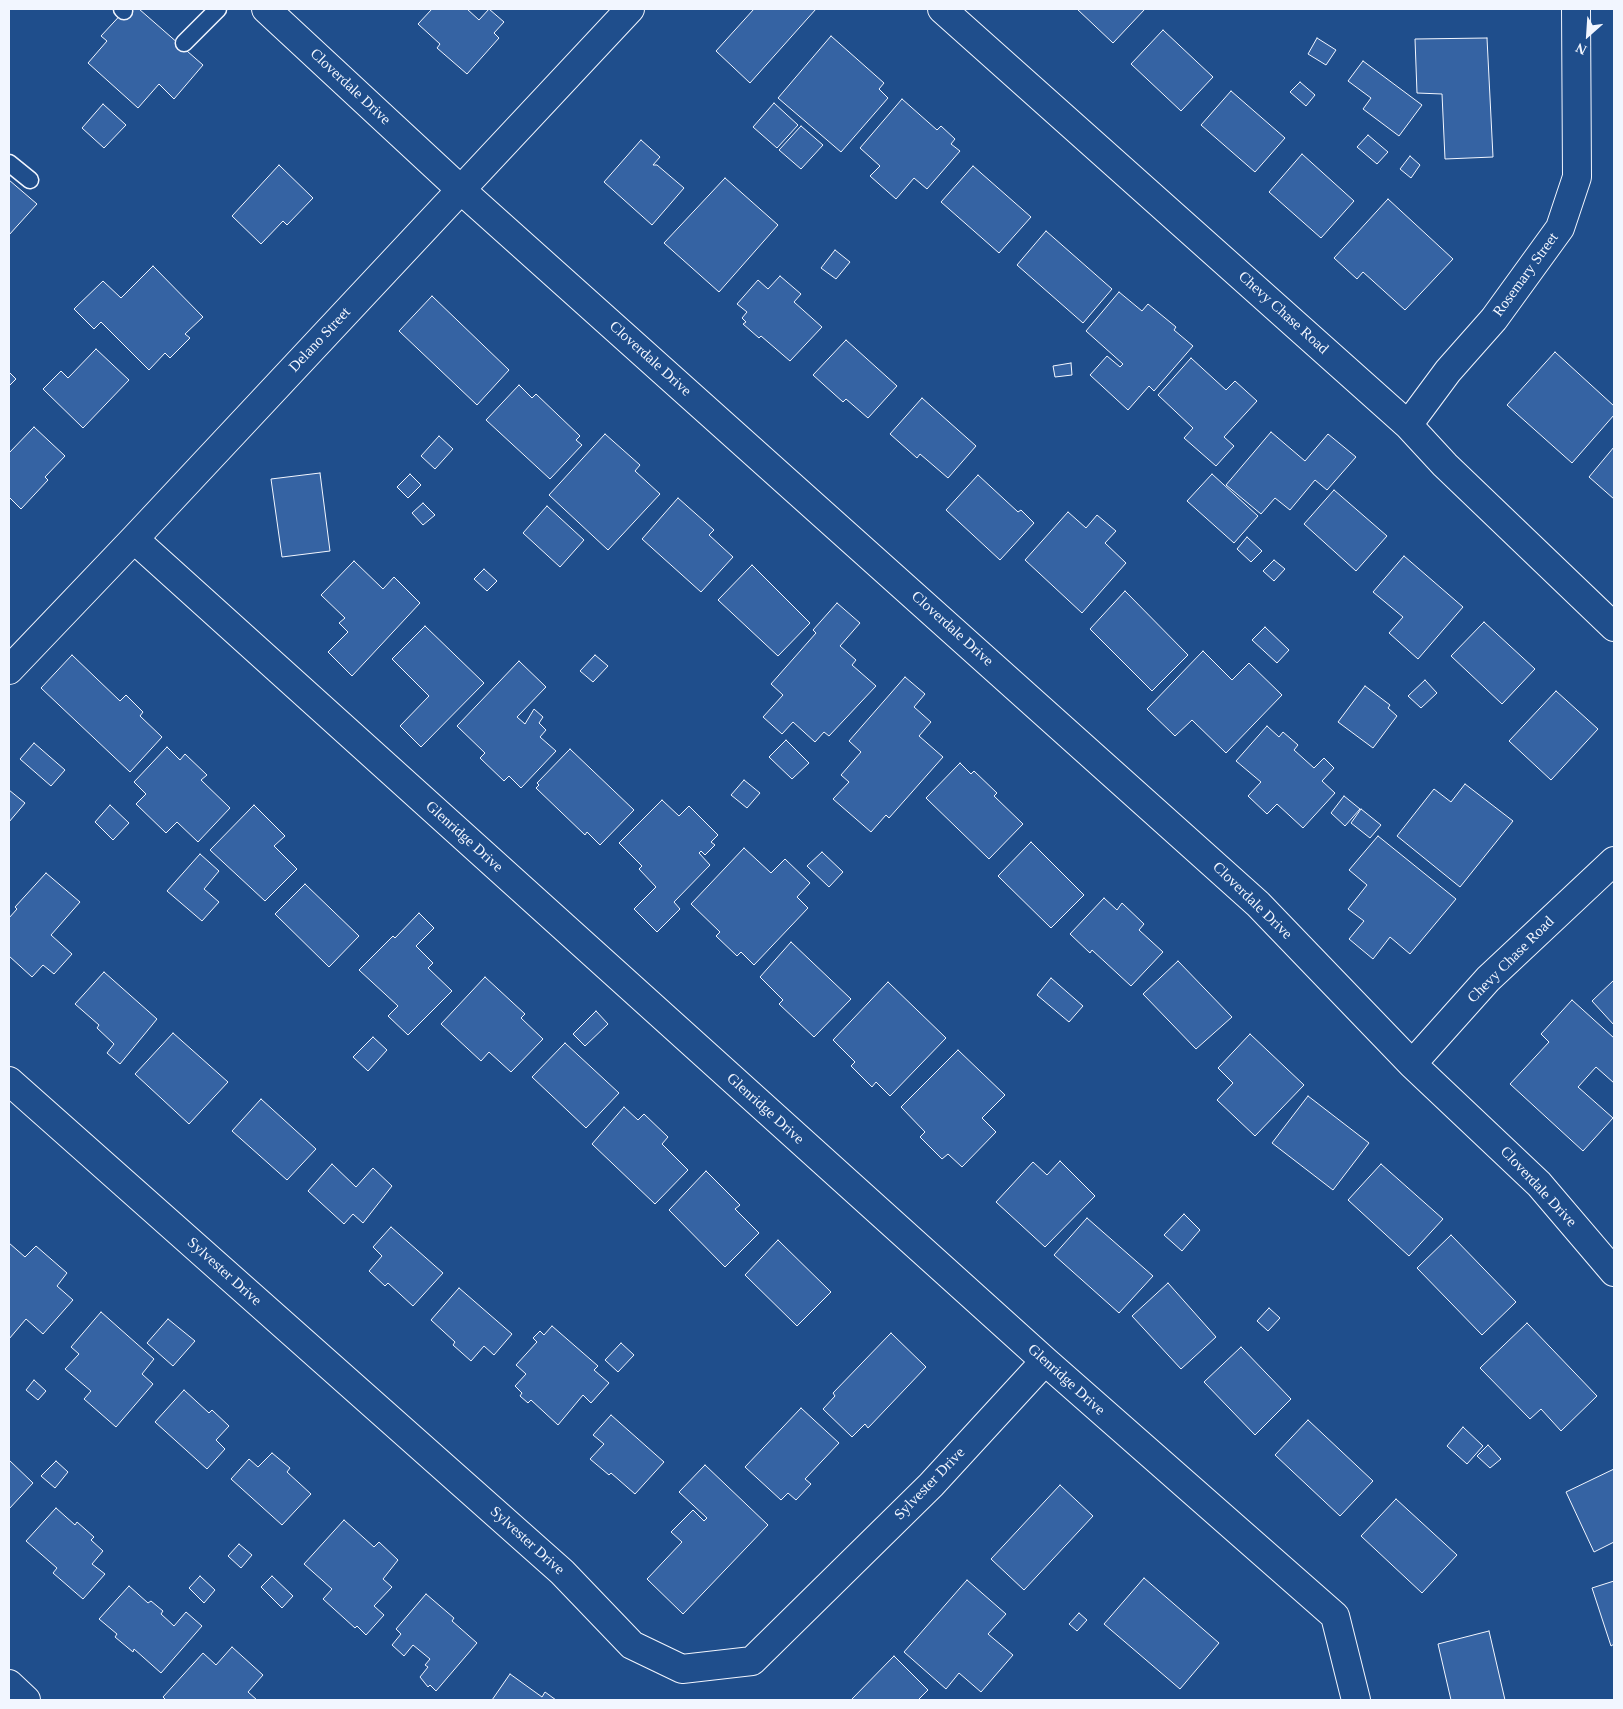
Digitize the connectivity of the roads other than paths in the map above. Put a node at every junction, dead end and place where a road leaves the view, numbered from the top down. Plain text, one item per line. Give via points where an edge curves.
1 (218, 9) edge
2 (266, 9) edge
3 (630, 9) edge
4 (942, 9) edge
5 (1576, 9) edge
6 (184, 43) dead end
7 (9, 163) edge
8 (30, 180) dead end
9 (460, 189) junction
10 (1408, 425) junction
11 (134, 539) junction
12 (1614, 628) edge
13 (9, 670) edge
14 (1614, 861) edge
15 (1412, 1064) junction
16 (9, 1081) edge
17 (1614, 1272) edge
18 (1045, 1361) junction
19 (9, 1684) edge
20 (26, 1700) edge
21 (1356, 1700) edge

1 - 6 lane
2 - 9 street, Cloverdale Drive
3 - 9 street, Delano Street
4 - 10 street, Chevy Chase Road
5 - 10 street, Rosemary Street via 1577,177 1560,228 1494,320 1448,371
7 - 8 lane
9 - 11 street, Delano Street
9 - 15 street, Cloverdale Drive via 1258,904
10 - 12 street, Chevy Chase Road
11 - 13 street, Delano Street
11 - 18 street, Glenridge Drive
14 - 15 street, Chevy Chase Road via 1488,979
15 - 17 street, Cloverdale Drive via 1539,1184
16 - 18 street, Sylvester Drive via 562,1572 632,1645 682,1669 752,1661 931,1485
18 - 21 street, Glenridge Drive via 1335,1616
19 - 20 street

